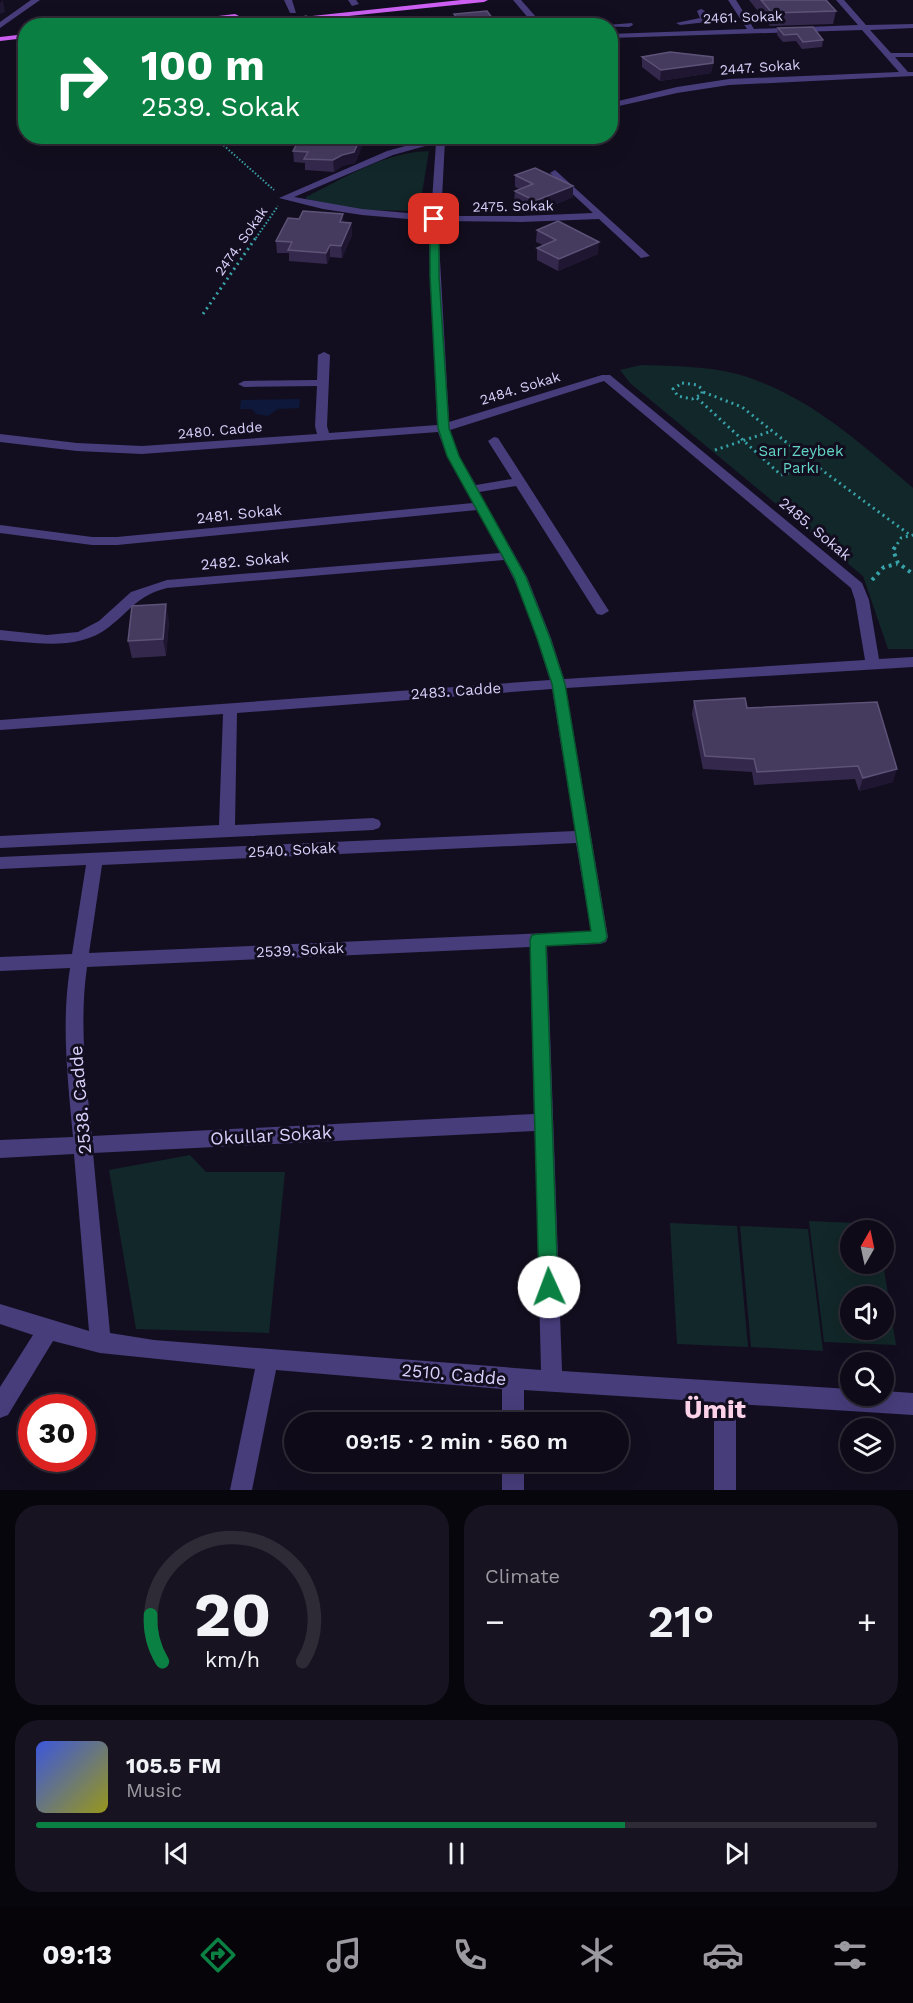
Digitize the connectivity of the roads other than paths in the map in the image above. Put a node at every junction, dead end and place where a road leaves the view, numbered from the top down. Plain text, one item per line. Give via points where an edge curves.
1 (36, 0) edge
2 (288, 0) edge
3 (396, 0) edge
4 (484, 0) edge
5 (517, 0) edge
6 (732, 0) edge
7 (840, 0) edge
8 (353, 2) edge
9 (293, 11) junction
10 (701, 11) dead end
11 (614, 14) dead end
12 (221, 18) edge
13 (303, 18) edge
14 (533, 18) edge
15 (615, 18) edge
16 (675, 23) dead end
17 (640, 24) dead end
18 (618, 25) edge
19 (0, 26) edge
20 (913, 26) edge
21 (865, 27) junction
22 (751, 30) junction
23 (618, 36) edge
24 (18, 37) edge
25 (0, 39) edge
26 (18, 45) edge
27 (0, 46) edge
28 (889, 55) junction
29 (913, 55) edge
30 (909, 74) edge
31 (618, 103) edge
32 (423, 144) edge
33 (441, 144) edge
34 (555, 173) dead end
35 (601, 216) junction
36 (434, 219) junction
37 (645, 256) dead end
38 (324, 355) dead end
39 (606, 377) joint
40 (323, 383) junction
41 (244, 384) dead end
42 (443, 428) junction
43 (324, 437) junction
44 (0, 438) edge
45 (494, 441) dead end
46 (518, 482) junction
47 (471, 490) junction
48 (481, 506) junction
49 (0, 529) edge
50 (509, 556) junction
51 (602, 610) dead end
52 (0, 635) edge
53 (913, 662) edge
54 (873, 665) junction
55 (558, 684) junction
56 (230, 709) junction
57 (0, 725) edge
58 (373, 824) dead end
59 (227, 831) junction
60 (583, 837) junction
61 (0, 843) edge
62 (95, 859) junction
63 (0, 863) edge
64 (538, 940) junction
65 (80, 960) junction
66 (0, 964) edge
67 (542, 1122) junction
68 (84, 1145) junction
69 (0, 1149) edge
70 (0, 1314) edge
71 (48, 1330) junction
72 (100, 1343) junction
73 (268, 1359) junction
74 (513, 1379) junction
75 (552, 1381) junction
76 (725, 1392) junction
77 (913, 1404) edge
78 (0, 1407) edge
79 (513, 1412) edge
80 (513, 1472) edge
81 (241, 1490) edge
82 (513, 1490) edge
83 (725, 1490) edge

1 - 19 street
2 - 9 street
3 - 8 main road
4 - 13 main road
5 - 14 street
6 - 22 street
7 - 21 street
8 - 9 main road
9 - 12 main road
10 - 16 street via 704,20
11 - 15 street
17 - 18 street
20 - 21 street, 2461. Sokak
21 - 22 street, 2461. Sokak
21 - 28 street
22 - 23 street, 2461. Sokak
24 - 25 main road
26 - 27 main road
28 - 29 street
28 - 30 street
30 - 31 street, 2447. Sokak via 729,82
32 - 36 street, 2475. Sokak via 390,153 284,198 365,213
33 - 36 street
34 - 35 street
35 - 36 street, 2475. Sokak
35 - 37 street
36 - 42 street
38 - 40 street
39 - 42 street, 2484. Sokak
39 - 54 street, 2485. Sokak via 857,586
40 - 41 street
40 - 43 street
42 - 43 street, 2480. Cadde
42 - 47 street
43 - 44 street, 2480. Cadde via 142,450
45 - 46 street
46 - 47 street
46 - 51 street
47 - 48 street
48 - 49 street, 2481. Sokak via 117,541
48 - 50 street
50 - 52 street, 2482. Sokak via 167,584 132,597 93,631 53,640
50 - 55 street via 531,604
53 - 54 street, 2483. Cadde
54 - 55 street, 2483. Cadde
55 - 56 street, 2483. Cadde
55 - 60 street
56 - 57 street, 2483. Cadde
56 - 59 street
58 - 59 street
59 - 61 street
60 - 62 street, 2540. Sokak
60 - 64 street, 2539. Sokak via 600,937
62 - 63 street, 2540. Sokak
62 - 65 street, 2538. Cadde
64 - 65 street, 2539. Sokak
64 - 67 street
65 - 66 street, 2539. Sokak
65 - 68 street, 2538. Cadde via 74,1041
67 - 68 street, Okullar Sokak
67 - 75 street
68 - 69 street, Okullar Sokak
68 - 72 street, 2538. Cadde
70 - 71 street, 2510. Cadde
71 - 72 street, 2510. Cadde
71 - 78 street
72 - 73 street, 2510. Cadde
73 - 74 street, 2510. Cadde
73 - 81 street
74 - 75 street, 2510. Cadde
74 - 79 street
75 - 76 street, 2510. Cadde
76 - 77 street, 2510. Cadde
76 - 83 street
80 - 82 street

